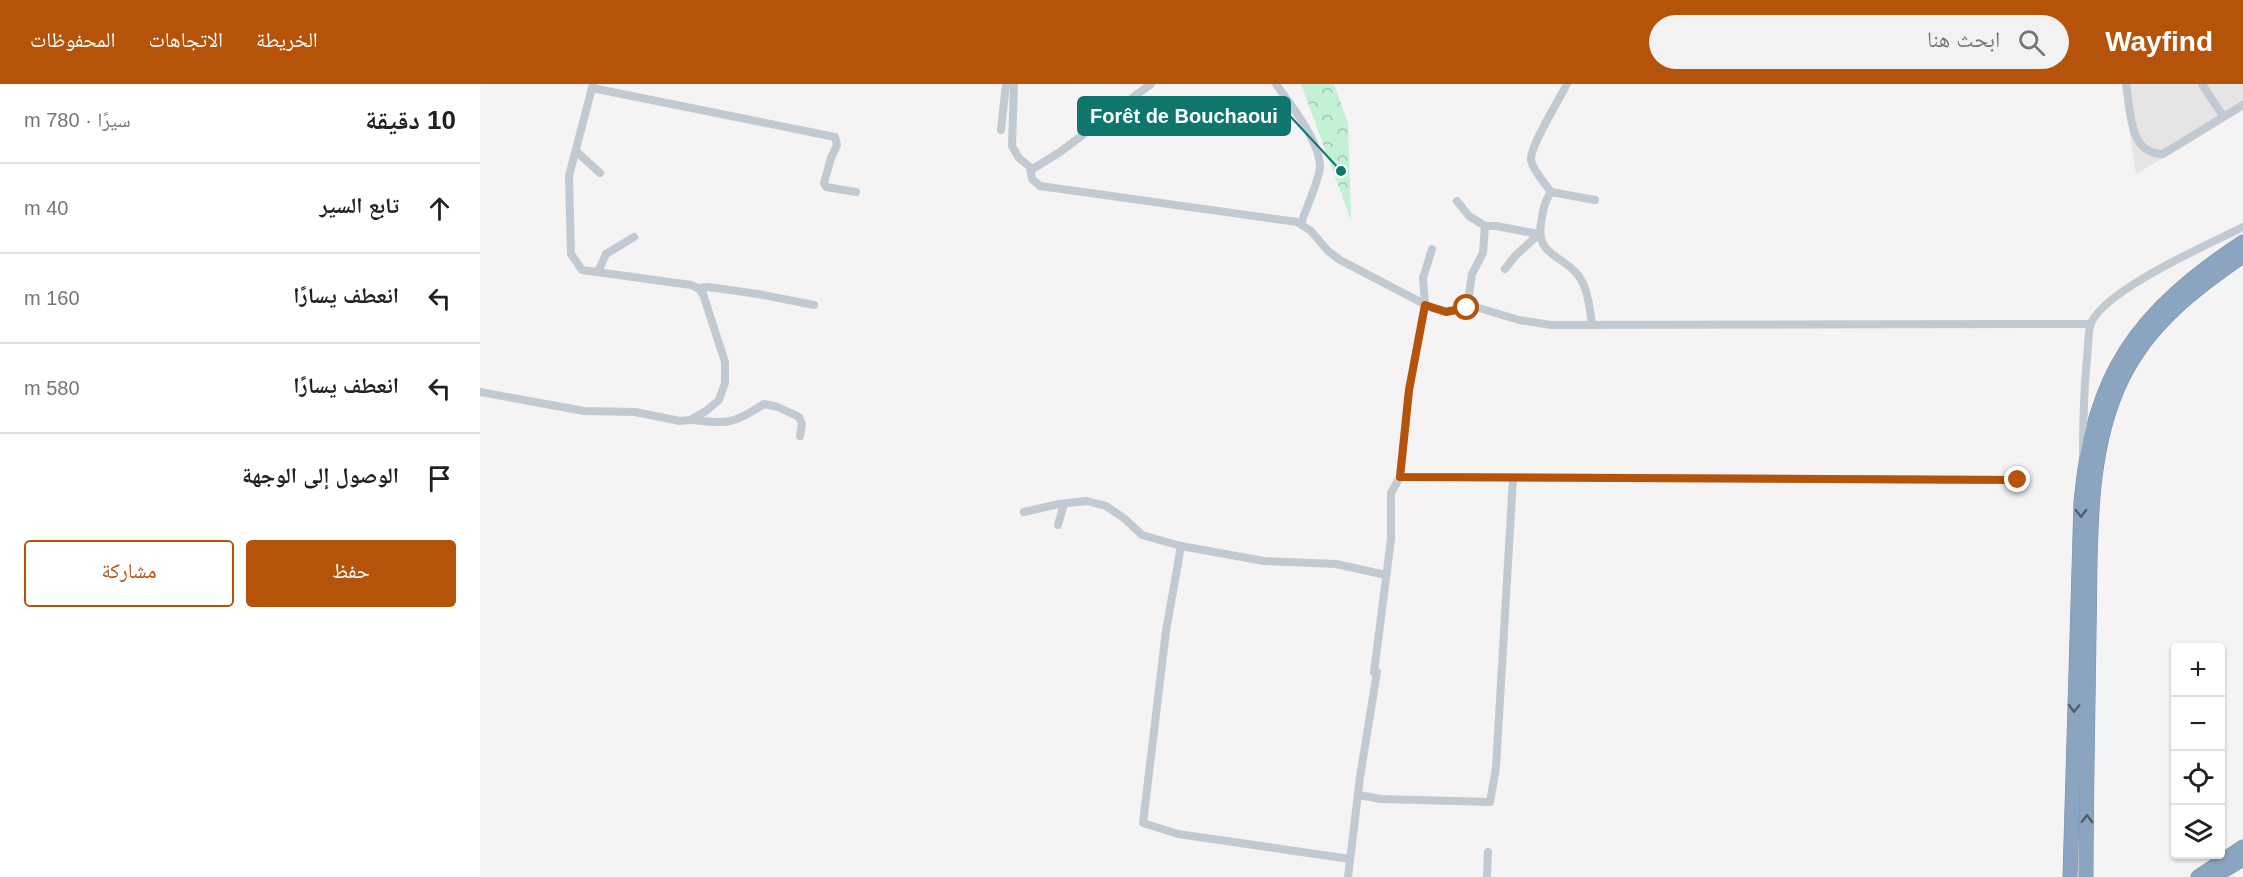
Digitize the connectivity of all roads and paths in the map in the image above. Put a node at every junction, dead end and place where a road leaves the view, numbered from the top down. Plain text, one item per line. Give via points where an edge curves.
1 (1006, 84) edge
2 (1014, 84) edge
3 (1151, 84) edge
4 (1276, 84) edge
5 (1567, 84) edge
6 (2126, 84) edge
7 (2202, 84) edge
8 (593, 86) edge
9 (2243, 105) edge
10 (2223, 116) junction
11 (1001, 130) dead end
12 (576, 151) junction
13 (1031, 170) junction
14 (600, 173) dead end
15 (856, 192) dead end
16 (1551, 192) junction
17 (1595, 200) dead end
18 (1457, 201) dead end
19 (1301, 224) junction
20 (1485, 226) junction
21 (2243, 227) edge
22 (1539, 234) junction
23 (634, 237) dead end
24 (2243, 242) edge
25 (1432, 249) dead end
26 (2243, 256) edge
27 (1506, 269) dead end
28 (598, 272) junction
29 (698, 288) junction
30 (814, 304) dead end
31 (1425, 305) junction
32 (1467, 308) junction
33 (2091, 324) junction
34 (1592, 325) junction
35 (480, 393) edge
36 (690, 420) junction
37 (800, 436) dead end
38 (1400, 477) junction
39 (1513, 478) junction
40 (2018, 480) dead end
41 (2083, 483) junction
42 (1064, 504) junction
43 (1024, 512) dead end
44 (1058, 525) dead end
45 (1181, 546) junction
46 (1386, 575) junction
47 (1358, 795) junction
48 (2243, 848) edge
49 (1488, 852) dead end
50 (1350, 859) junction
51 (2243, 859) edge
52 (1348, 877) edge
53 (1487, 877) edge
54 (2070, 877) edge
55 (2086, 877) edge
56 (2198, 877) edge
57 (2213, 877) edge

1 - 11 street
2 - 13 street via 1012,146
3 - 13 street
4 - 19 street via 1311,136 1318,154 1320,168
5 - 16 street via 1531,157
6 - 10 street via 2136,141 2153,154 2163,154
7 - 10 street
8 - 12 street
8 - 15 street via 835,137 837,145 824,183 826,187
9 - 10 street
12 - 14 street
12 - 28 street via 569,176 571,254 582,270
13 - 19 street via 1034,182 1044,188
16 - 17 street
16 - 22 street via 1545,201
18 - 20 street via 1469,216
19 - 31 street via 1334,256
20 - 22 street
20 - 32 street via 1483,253 1472,274
21 - 33 street via 2141,280 2116,296
22 - 27 street
22 - 34 street via 1546,250 1580,277
23 - 28 street via 606,254
24 - 41 highway via 2176,291 2143,325 2120,360 2099,404
25 - 31 street via 1423,278
55 -> 26 highway via 2090,568 2095,468 2101,437 2124,375 2147,338 2181,302
28 - 29 street
29 - 30 street
29 - 36 street via 723,352 725,383 718,400
31 - 32 street via 1446,312
31 - 38 street via 1412,369
32 - 34 street via 1540,324
33 - 34 street
33 - 41 street via 2083,394
35 - 36 street via 584,411 635,412
36 - 37 street via 737,421 764,404 799,417
38 - 39 street
38 - 46 street via 1391,493
39 - 40 street
39 - 47 street via 1496,768 1490,802
41 -> 54 highway
42 - 43 street
42 - 44 street
42 - 45 street via 1087,501 1106,506 1142,535
45 - 46 street via 1264,561 1336,564
45 - 50 street via 1143,823 1179,834
46 - 47 street
47 - 50 street
48 - 56 highway
49 - 53 street
50 - 52 street
51 - 57 highway

